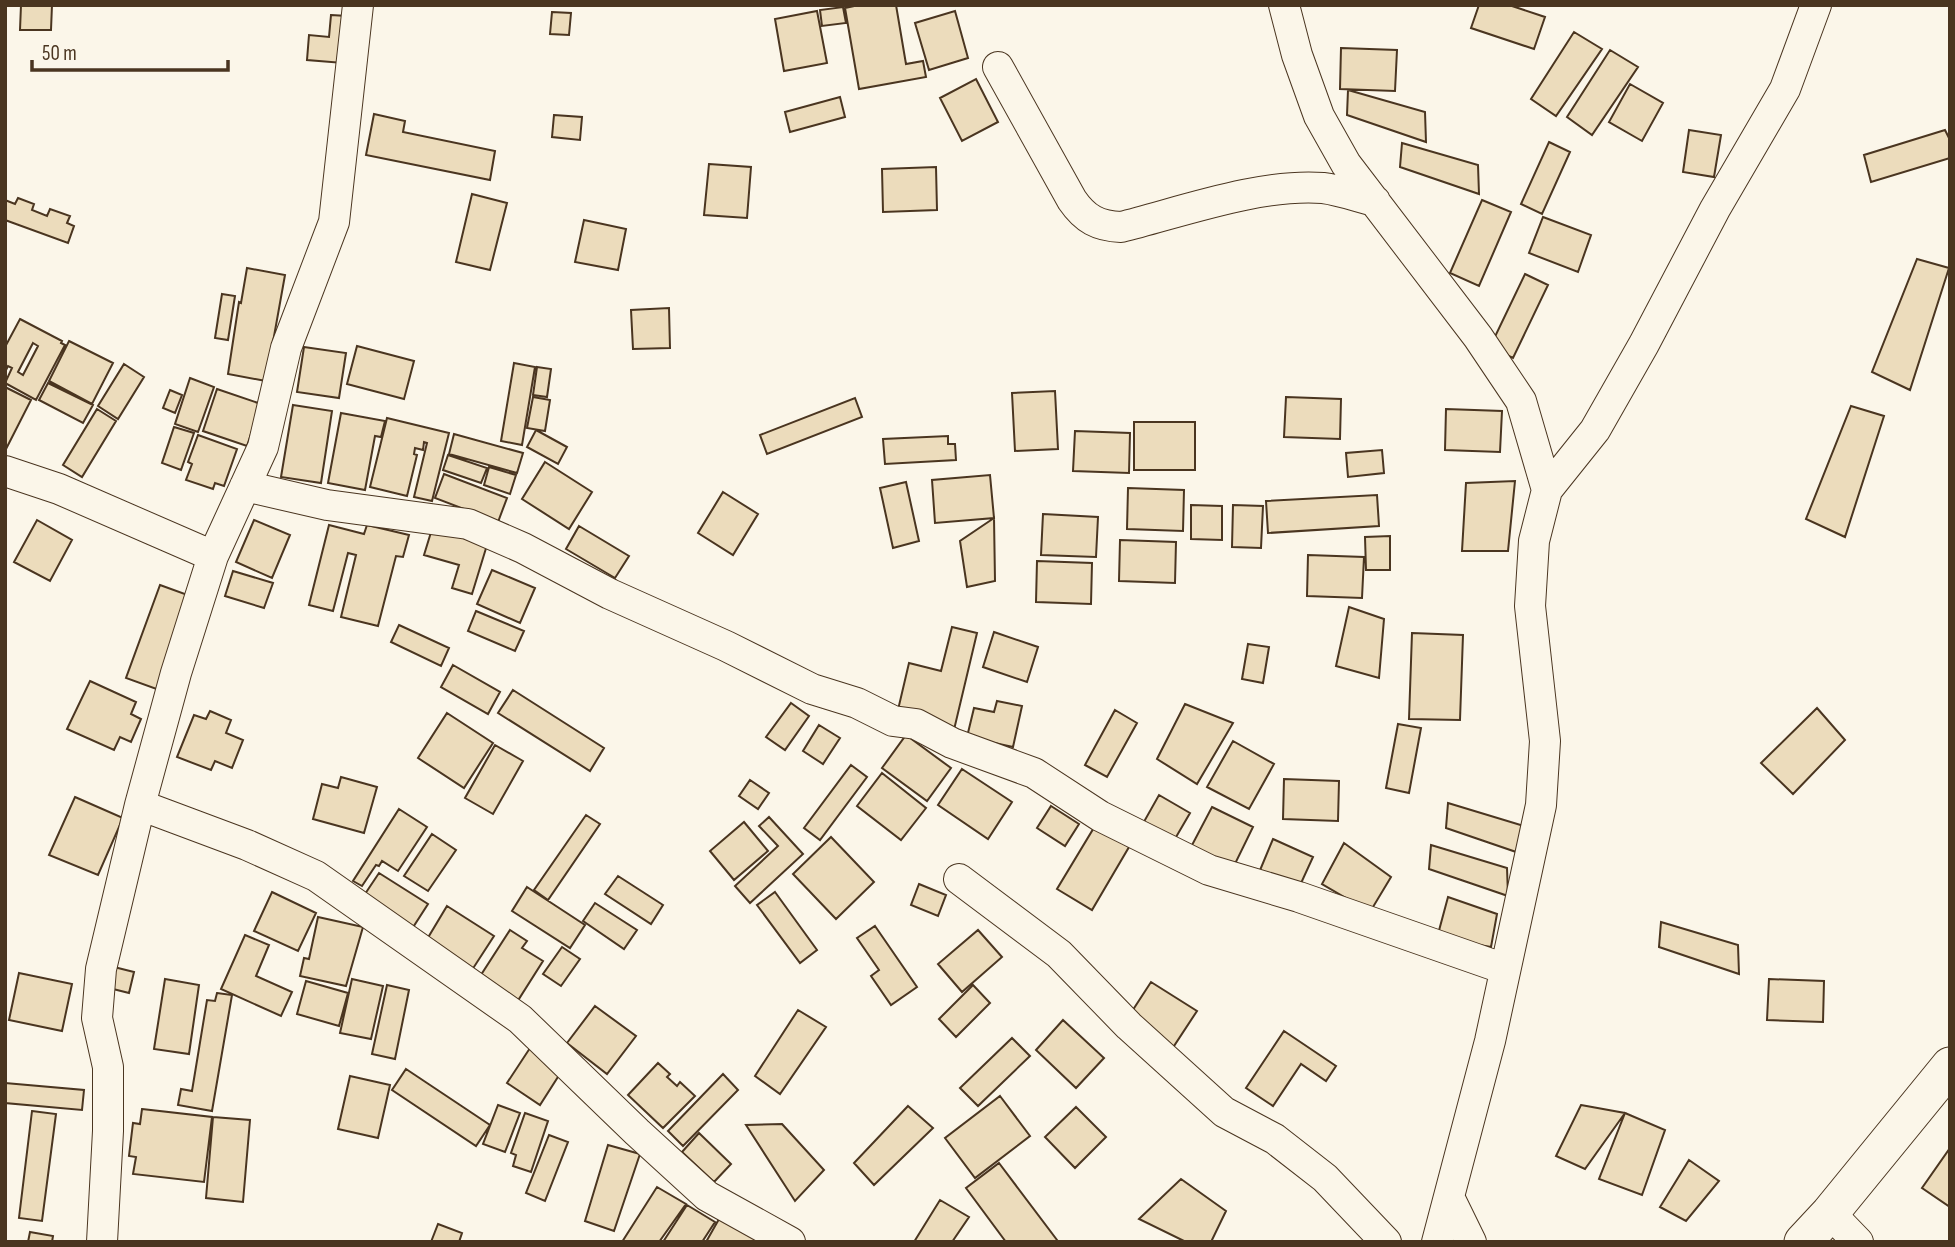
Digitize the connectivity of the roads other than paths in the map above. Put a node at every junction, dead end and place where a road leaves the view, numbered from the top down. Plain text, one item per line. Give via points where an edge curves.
1 (358, 5) edge
2 (1284, 5) edge
3 (1816, 5) edge
4 (998, 67) dead end
5 (1375, 201) junction
6 (5, 471) edge
7 (244, 486) junction
8 (1547, 490) junction
9 (213, 556) junction
10 (140, 805) junction
11 (959, 879) dead end
12 (1505, 969) junction
13 (1950, 1066) edge
14 (1449, 1197) junction
15 (1830, 1213) junction
16 (102, 1242) edge
17 (790, 1242) edge
18 (1386, 1242) edge
19 (1437, 1242) edge
20 (1471, 1242) edge
21 (1803, 1242) edge
22 (1858, 1242) edge

1 - 7 street via 334,222 286,348 263,447
2 - 5 street via 1319,116 1346,164
3 - 8 street via 1785,89 1644,344 1595,430
4 - 5 street via 1076,207 1105,226 1121,227 1290,188 1325,188
5 - 8 street via 1521,401
6 - 9 street via 60,489
7 - 9 street
7 - 12 street via 327,505 468,524 812,689 858,703 893,721 916,724 1034,773 1100,816 1209,870
8 - 12 street via 1534,541 1530,606 1545,741 1541,805
9 - 10 street
10 - 16 street via 101,969 97,1018 108,1067
10 - 17 street via 316,876 520,1019 707,1196
11 - 18 street via 1059,954 1129,1026 1224,1112 1276,1139 1325,1178
12 - 14 street
13 - 15 main road
14 - 19 street
14 - 20 street
15 - 21 main road
15 - 22 street

